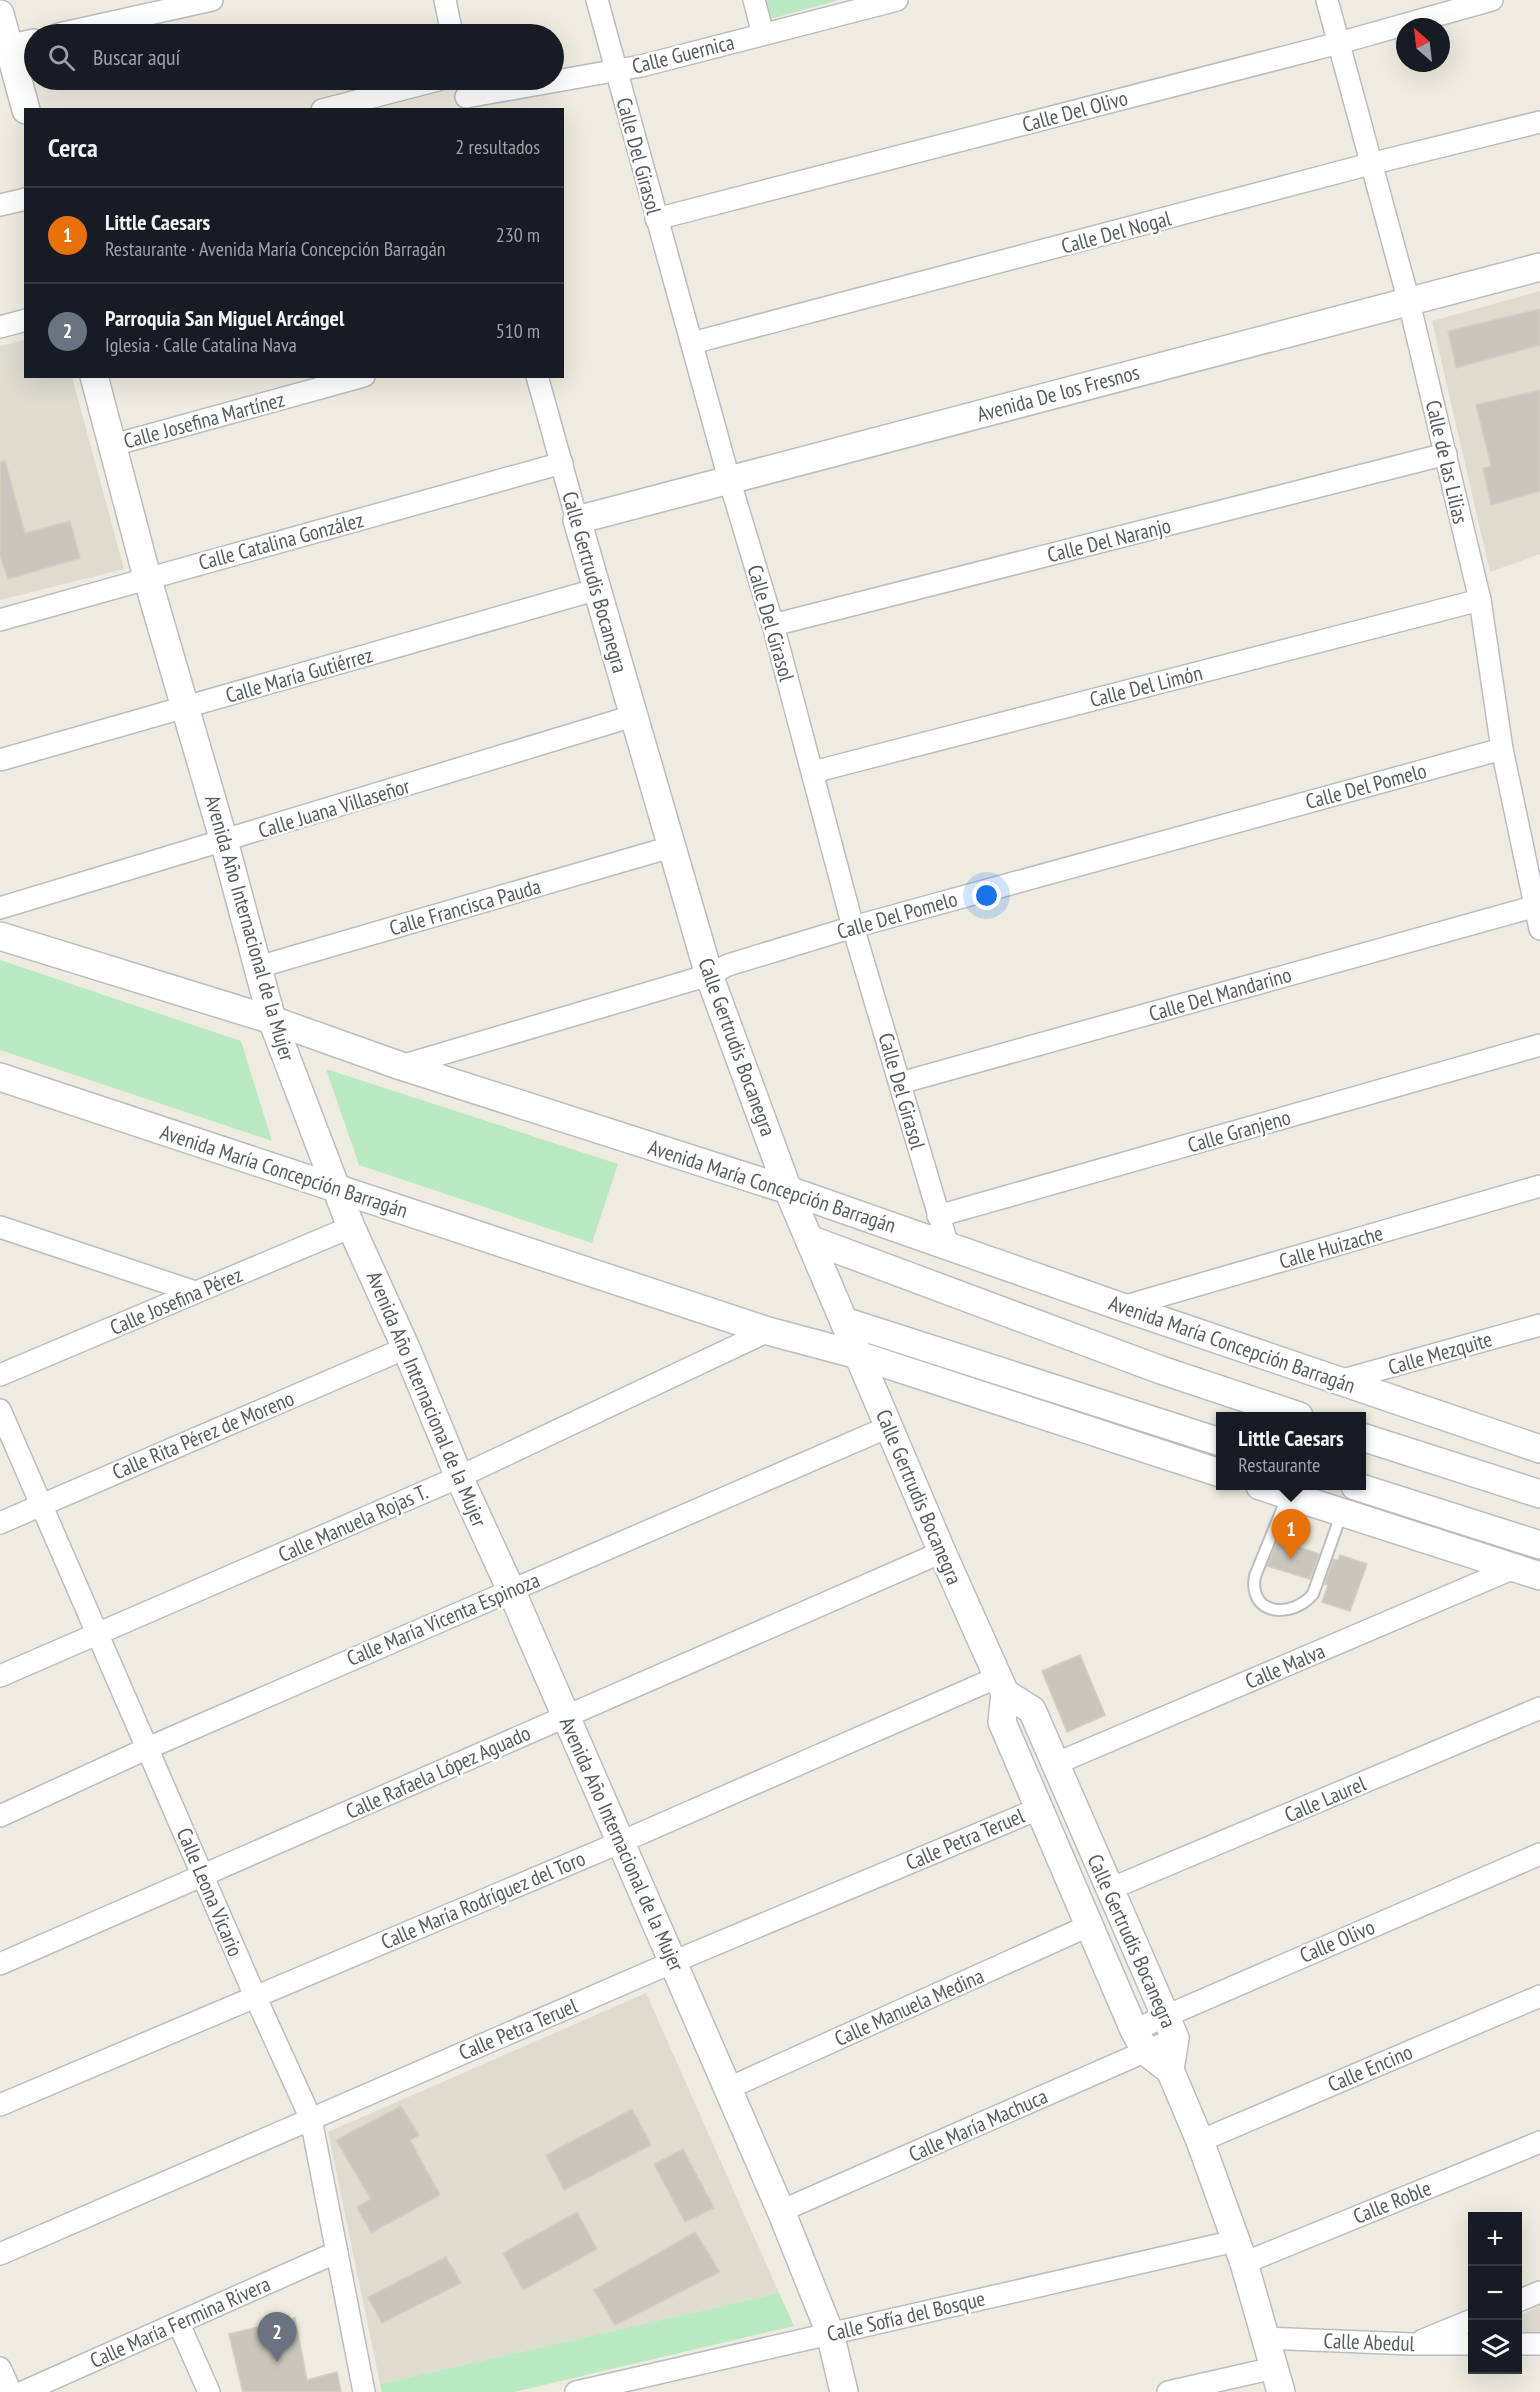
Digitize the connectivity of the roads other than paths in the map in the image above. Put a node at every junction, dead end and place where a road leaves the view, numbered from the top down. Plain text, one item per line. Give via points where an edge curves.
1 (212, 0) edge
2 (445, 0) edge
3 (597, 0) edge
4 (754, 0) edge
5 (897, 0) edge
6 (1327, 0) edge
7 (1492, 0) edge
8 (0, 14) edge
9 (104, 24) edge
10 (450, 24) edge
11 (763, 34) junction
12 (22, 43) edge
13 (1339, 43) junction
14 (617, 70) junction
15 (8, 78) edge
16 (564, 79) edge
17 (399, 90) edge
18 (495, 90) edge
19 (465, 95) edge
20 (25, 108) edge
21 (330, 108) edge
22 (1540, 122) edge
23 (1370, 164) junction
24 (24, 199) edge
25 (0, 205) edge
26 (656, 219) junction
27 (1540, 267) edge
28 (1408, 302) junction
29 (24, 321) edge
30 (0, 327) edge
31 (692, 343) junction
32 (95, 378) edge
33 (357, 378) edge
34 (538, 378) edge
35 (113, 445) junction
36 (1446, 454) junction
37 (562, 463) junction
38 (729, 479) junction
39 (577, 519) junction
40 (147, 577) junction
41 (598, 589) junction
42 (1480, 600) junction
43 (0, 620) edge
44 (773, 625) junction
45 (186, 707) junction
46 (633, 716) junction
47 (1502, 749) junction
48 (0, 760) edge
49 (813, 772) junction
50 (224, 841) junction
51 (671, 847) junction
52 (1537, 906) edge
53 (0, 908) edge
54 (854, 927) junction
55 (1540, 929) edge
56 (0, 936) edge
57 (258, 967) junction
58 (709, 975) junction
59 (272, 1020) junction
60 (1540, 1045) edge
61 (400, 1066) junction
62 (0, 1077) edge
63 (900, 1083) junction
64 (1540, 1186) edge
65 (337, 1189) junction
66 (788, 1190) junction
67 (938, 1216) junction
68 (0, 1227) edge
69 (351, 1227) junction
70 (809, 1239) junction
71 (948, 1246) junction
72 (195, 1292) junction
73 (1122, 1307) junction
74 (844, 1321) junction
75 (1540, 1325) edge
76 (768, 1330) junction
77 (406, 1348) junction
78 (858, 1356) junction
79 (0, 1375) edge
80 (1340, 1381) junction
81 (0, 1410) edge
82 (1287, 1412) edge
83 (888, 1427) junction
84 (1366, 1438) edge
85 (1216, 1440) edge
86 (1540, 1449) edge
87 (1216, 1471) edge
88 (459, 1477) junction
89 (1366, 1489) edge
90 (1276, 1490) edge
91 (1288, 1494) junction
92 (1540, 1494) edge
93 (43, 1504) junction
94 (1342, 1512) junction
95 (0, 1523) edge
96 (1540, 1545) edge
97 (942, 1552) junction
98 (1514, 1568) junction
99 (1540, 1576) edge
100 (511, 1590) junction
101 (98, 1634) junction
102 (0, 1676) edge
103 (1001, 1685) junction
104 (1540, 1708) edge
105 (566, 1716) junction
106 (148, 1748) junction
107 (1055, 1764) junction
108 (1038, 1809) junction
109 (0, 1816) edge
110 (621, 1842) junction
111 (1540, 1854) edge
112 (203, 1875) junction
113 (1110, 1890) junction
114 (1088, 1926) junction
115 (673, 1962) junction
116 (0, 1964) edge
117 (255, 1996) junction
118 (1540, 1996) edge
119 (1170, 2027) junction
120 (1140, 2041) junction
121 (1170, 2070) junction
122 (729, 2088) junction
123 (0, 2105) edge
124 (311, 2119) junction
125 (1200, 2141) junction
126 (1540, 2142) edge
127 (781, 2211) junction
128 (337, 2252) junction
129 (1240, 2252) junction
130 (0, 2254) edge
131 (1540, 2292) edge
132 (1522, 2299) edge
133 (1468, 2322) edge
134 (179, 2324) junction
135 (830, 2333) junction
136 (1266, 2338) junction
137 (1412, 2344) junction
138 (1468, 2344) edge
139 (1522, 2344) edge
140 (1540, 2344) edge
141 (0, 2368) edge
142 (1277, 2380) edge
143 (11, 2392) edge
144 (22, 2392) edge
145 (209, 2392) edge
146 (364, 2392) edge
147 (576, 2392) edge
148 (844, 2392) edge
149 (1168, 2392) edge

1 - 9 street
2 - 10 street
3 - 14 street, Calle Del Girasol
4 - 11 street
5 - 11 street, Calle Guernica
6 - 13 street, Calle de las Lilias
7 - 13 street, Calle Del Olivo
8 - 12 street
11 - 14 street, Calle Guernica
12 - 15 street
13 - 23 street, Calle de las Lilias
13 - 26 street, Calle Del Olivo
14 - 16 street, Calle Guernica
14 - 26 street, Calle Del Girasol
15 - 20 street
17 - 21 street
18 - 19 street, Calle Guernica
22 - 23 street, Calle Del Nogal
23 - 28 street, Calle de las Lilias
23 - 31 street, Calle Del Nogal
24 - 25 street
26 - 31 street, Calle Del Girasol
27 - 28 street, Avenida De los Fresnos
28 - 36 street, Calle de las Lilias
28 - 38 street, Avenida De los Fresnos
29 - 30 street
31 - 38 street, Calle Del Girasol
32 - 35 street, Avenida Año Internacional de la Mujer
33 - 35 street, Calle Josefina Martínez
34 - 37 street, Calle Gertrudis Bocanegra
35 - 40 street, Avenida Año Internacional de la Mujer
36 - 42 street, Calle de las Lilias
36 - 44 street, Calle Del Naranjo
37 - 39 street, Calle Gertrudis Bocanegra
37 - 40 street, Calle Catalina González
38 - 39 street, Avenida De los Fresnos
38 - 44 street, Calle Del Girasol
39 - 41 street, Calle Gertrudis Bocanegra
40 - 43 street, Calle Catalina González
40 - 45 street, Avenida Año Internacional de la Mujer
41 - 45 street, Calle María Gutiérrez
41 - 46 street, Calle Gertrudis Bocanegra
42 - 47 street, Calle de las Lilias
42 - 49 street, Calle Del Limón
44 - 49 street, Calle Del Girasol
45 - 48 street, Calle María Gutiérrez
45 - 50 street, Avenida Año Internacional de la Mujer
46 - 50 street, Calle Juana Villaseñor
46 - 51 street, Calle Gertrudis Bocanegra
47 - 52 street, Calle de las Lilias
47 - 54 street, Calle Del Pomelo
49 - 54 street, Calle Del Girasol
50 - 53 street, Calle Juana Villaseñor
50 - 57 street, Avenida Año Internacional de la Mujer
51 - 57 street, Calle Francisca Pauda
51 - 58 street, Calle Gertrudis Bocanegra
52 - 55 street, Calle de las Lilias
52 - 63 street, Calle Del Mandarino
54 - 58 street, Calle Del Pomelo via 728,965
54 - 63 street, Calle Del Girasol
56 - 59 street, Avenida María Concepción Barragán
57 - 59 street, Avenida Año Internacional de la Mujer
58 - 61 street, Calle Del Pomelo
58 - 66 street, Calle Gertrudis Bocanegra
59 - 61 street, Avenida María Concepción Barragán
59 - 65 street, Avenida Año Internacional de la Mujer
60 - 67 street, Calle Granjeno
61 - 66 street, Avenida María Concepción Barragán
62 - 65 street, Avenida María Concepción Barragán
63 - 67 street, Calle Del Girasol
64 - 73 street, Calle Huizache
65 - 69 street, Avenida Año Internacional de la Mujer
65 - 76 street, Avenida María Concepción Barragán
66 - 70 street, Calle Gertrudis Bocanegra
66 - 71 street, Avenida María Concepción Barragán
67 - 71 street, Calle Del Girasol
68 - 72 street
69 - 72 street, Calle Josefina Pérez
69 - 77 street, Avenida Año Internacional de la Mujer
70 - 74 street, Calle Gertrudis Bocanegra
70 - 82 street, Avenida María Concepción Barragán via 1161,1370
71 - 73 street, Avenida María Concepción Barragán
72 - 79 street, Calle Josefina Pérez
73 - 80 street, Avenida María Concepción Barragán
74 - 78 street, Calle Gertrudis Bocanegra
74 - 85 street
75 - 80 street, Calle Mezquite
76 - 78 street, Avenida María Concepción Barragán
76 - 88 street, Calle Manuela Rojas T.
77 - 88 street, Avenida Año Internacional de la Mujer
77 - 93 street, Calle Rita Pérez de Moreno
78 - 83 street, Calle Gertrudis Bocanegra
78 - 87 street, Avenida María Concepción Barragán
80 - 86 street, Avenida María Concepción Barragán
81 - 93 street, Calle Leona Vicario
83 - 97 street, Calle Gertrudis Bocanegra
83 - 100 street, Calle María Vicenta Espinoza
84 - 92 street
88 - 100 street, Avenida Año Internacional de la Mujer
88 - 101 street, Calle Manuela Rojas T.
89 - 96 street
90 - 91 street
91 - 94 street
91 - 94 lane via 1255,1576 1257,1597 1275,1610 1289,1611 1306,1603 1313,1594
93 - 95 street, Calle Rita Pérez de Moreno
93 - 101 street, Calle Leona Vicario
94 - 98 street
97 - 103 street, Calle Gertrudis Bocanegra
97 - 105 street, Calle Rafaela López Aguado
98 - 99 street
98 - 107 street, Calle Malva
100 - 105 street, Avenida Año Internacional de la Mujer
100 - 106 street, Calle María Vicenta Espinoza
101 - 102 street, Calle Manuela Rojas T.
101 - 106 street, Calle Leona Vicario
103 - 107 street, Calle Gertrudis Bocanegra via 1032,1710
103 - 108 street, Calle Gertrudis Bocanegra via 1002,1722
103 - 110 street, Calle María Rodríguez del Toro
104 - 113 street, Calle Laurel
105 - 110 street, Avenida Año Internacional de la Mujer
105 - 112 street, Calle Rafaela López Aguado
106 - 109 street, Calle María Vicenta Espinoza
106 - 112 street, Calle Leona Vicario
107 - 113 street, Calle Gertrudis Bocanegra
108 - 114 street, Calle Gertrudis Bocanegra
108 - 115 street, Calle Petra Teruel
110 - 115 street, Avenida Año Internacional de la Mujer
110 - 117 street, Calle María Rodríguez del Toro
111 - 119 street, Calle Olivo
112 - 116 street, Calle Rafaela López Aguado
112 - 117 street, Calle Leona Vicario
113 - 119 street, Calle Gertrudis Bocanegra
114 - 120 street, Calle Gertrudis Bocanegra
114 - 122 street, Calle Manuela Medina
115 - 122 street, Avenida Año Internacional de la Mujer
115 - 124 street, Calle Petra Teruel
117 - 123 street, Calle María Rodríguez del Toro
117 - 124 street, Calle Leona Vicario
118 - 125 street, Calle Encino
119 - 120 street, Calle María Machuca
119 - 121 street, Calle Gertrudis Bocanegra
120 - 121 street, Calle Gertrudis Bocanegra
120 - 127 street, Calle María Machuca
121 - 125 street
122 - 127 street, Avenida Año Internacional de la Mujer
124 - 128 street, Calle Leona Vicario
124 - 130 street, Calle Petra Teruel
125 - 129 street
126 - 129 street, Calle Roble
127 - 135 street, Avenida Año Internacional de la Mujer
128 - 134 street, Calle María Fermina Rivera
128 - 146 street, Calle Leona Vicario
129 - 135 street, Calle Sofía del Bosque
129 - 136 street
131 - 132 street
133 - 137 street
134 - 144 street, Calle María Fermina Rivera
134 - 145 street
135 - 147 street, Calle Sofía del Bosque
135 - 148 street, Avenida Año Internacional de la Mujer
136 - 137 street, Calle Abedul
136 - 142 street
137 - 138 street, Calle Abedul
139 - 140 street
141 - 143 street
142 - 149 street

